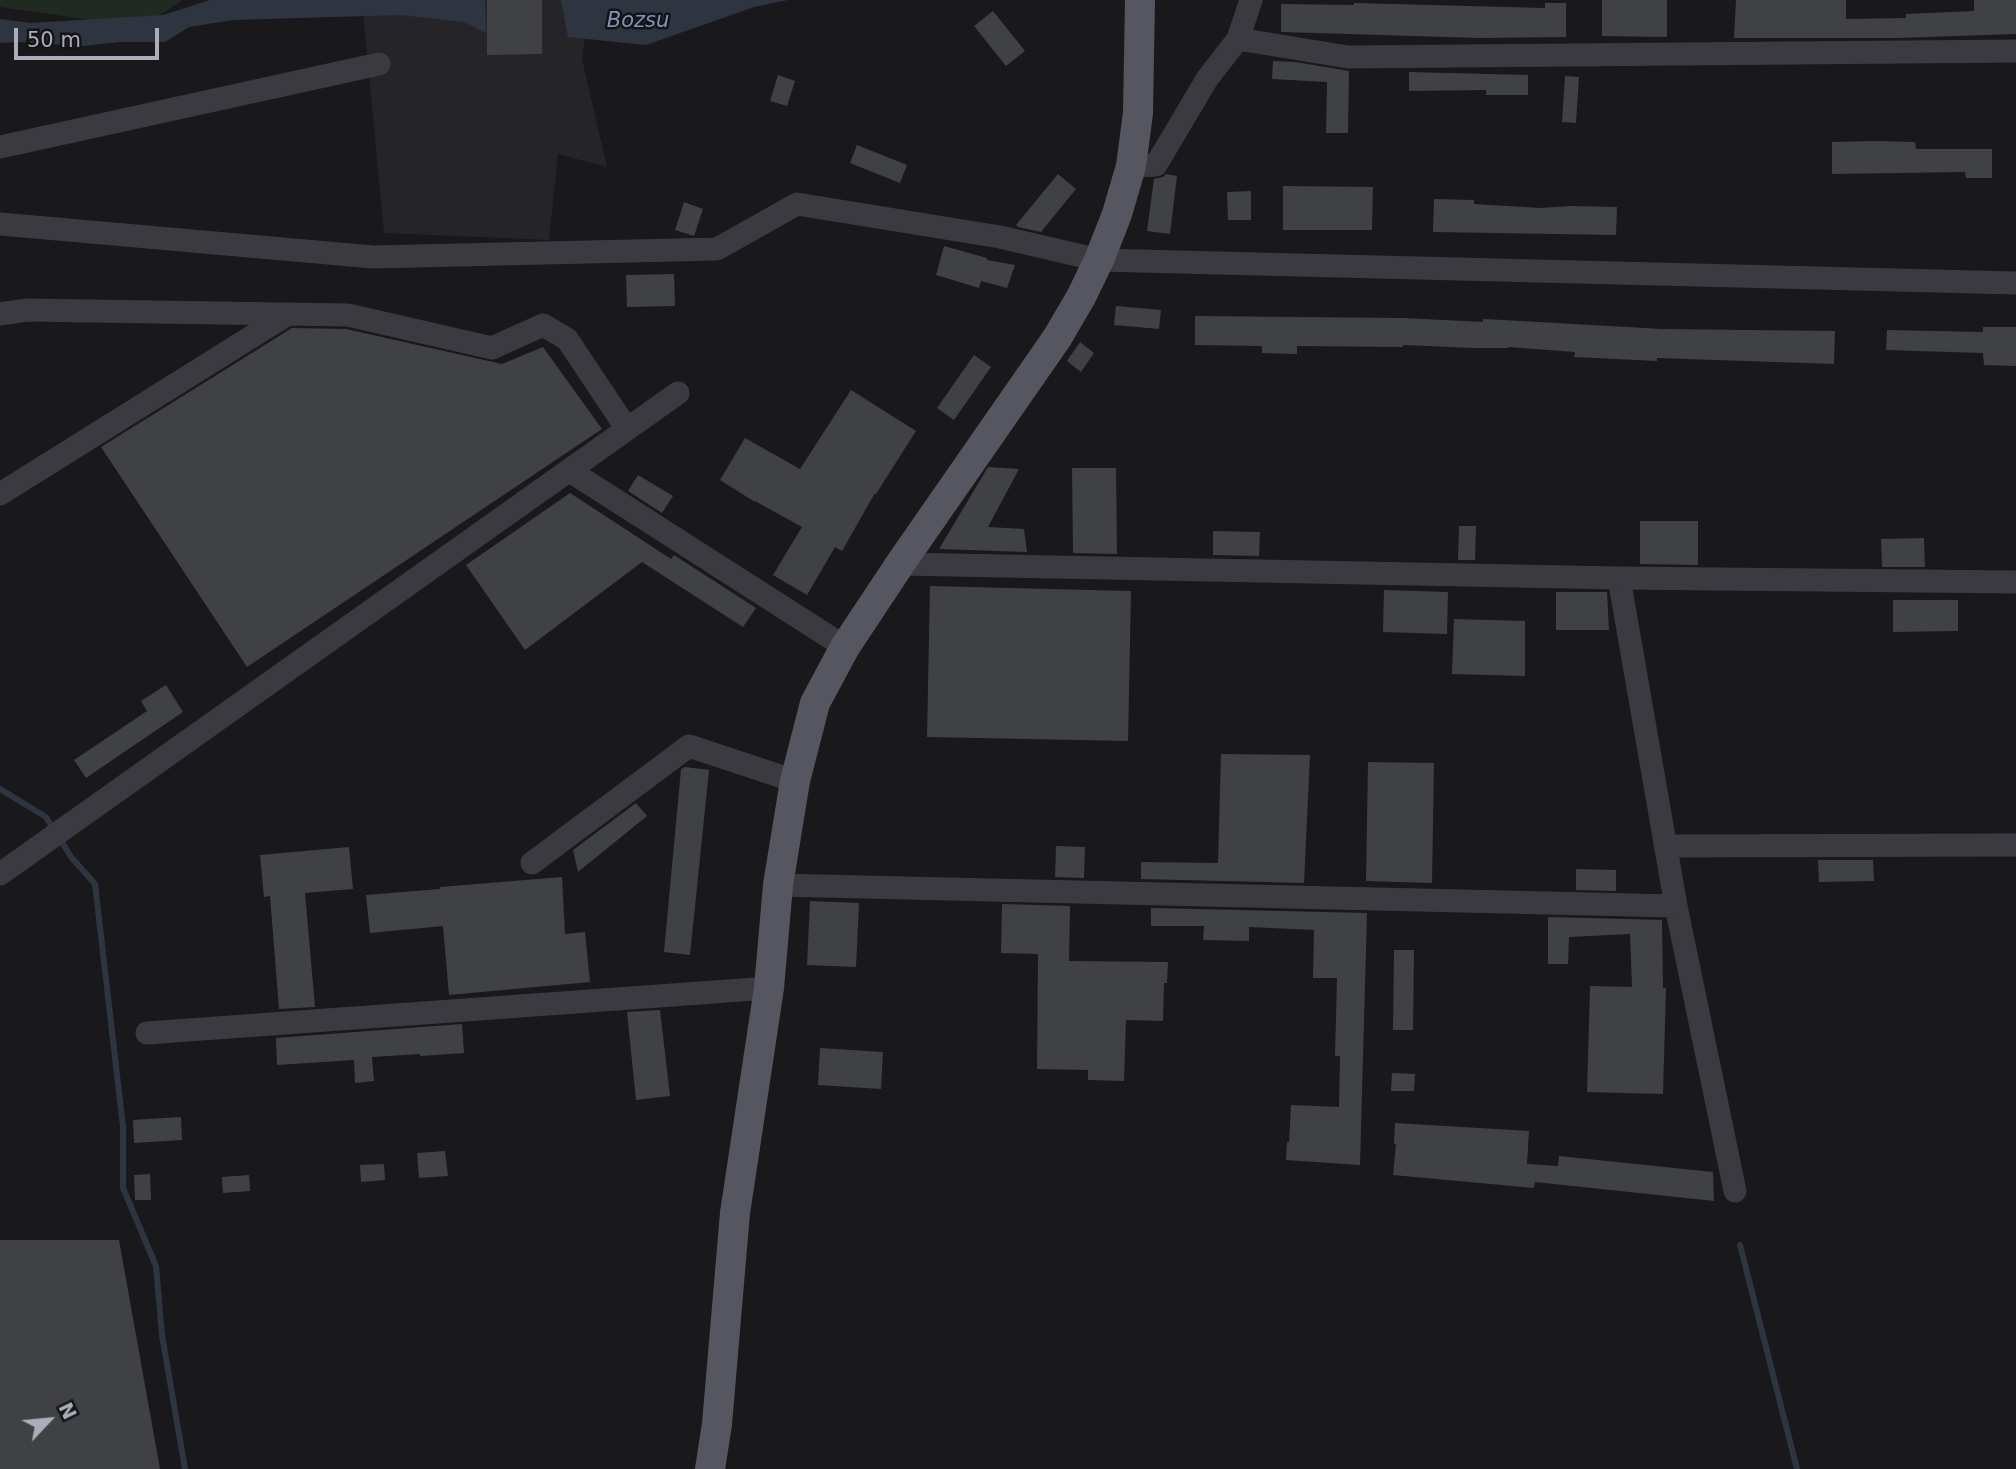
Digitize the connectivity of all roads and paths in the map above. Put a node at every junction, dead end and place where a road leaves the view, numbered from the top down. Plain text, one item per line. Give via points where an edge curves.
1 (1140, 0) edge
2 (1251, 0) edge
3 (1238, 39) junction
4 (2016, 51) edge
5 (379, 64) dead end
6 (0, 147) edge
7 (1131, 166) junction
8 (0, 224) edge
9 (1099, 260) junction
10 (2016, 283) edge
11 (0, 314) edge
12 (288, 314) junction
13 (678, 393) dead end
14 (627, 429) junction
15 (570, 471) junction
16 (0, 494) edge
17 (900, 564) junction
18 (1619, 578) junction
19 (2016, 582) edge
20 (845, 647) junction
21 (795, 781) junction
22 (2016, 845) edge
23 (1665, 846) junction
24 (532, 863) dead end
25 (0, 874) edge
26 (778, 885) junction
27 (1676, 906) junction
28 (769, 988) junction
29 (147, 1032) dead end
30 (1735, 1191) dead end
31 (710, 1469) edge

1 - 7 main road via 1138,113
2 - 3 street
3 - 4 street via 1348,57
3 - 7 street via 1207,79 1156,165
5 - 6 street
7 - 9 main road
8 - 9 street via 373,257 717,249 797,204 1000,237
9 - 10 street
9 - 17 main road via 1057,338
11 - 12 street via 27,310
12 - 14 street via 348,315 492,348 543,325 567,339
12 - 16 street
13 - 14 street
14 - 15 street
15 - 20 street
15 - 25 street
17 - 18 street
17 - 20 main road
18 - 19 street
18 - 23 street
20 - 21 main road via 816,703
21 - 24 street via 689,746
21 - 26 main road
22 - 23 street
23 - 27 street
26 - 27 street
26 - 28 main road
27 - 30 street
28 - 29 street
28 - 31 main road via 735,1213

